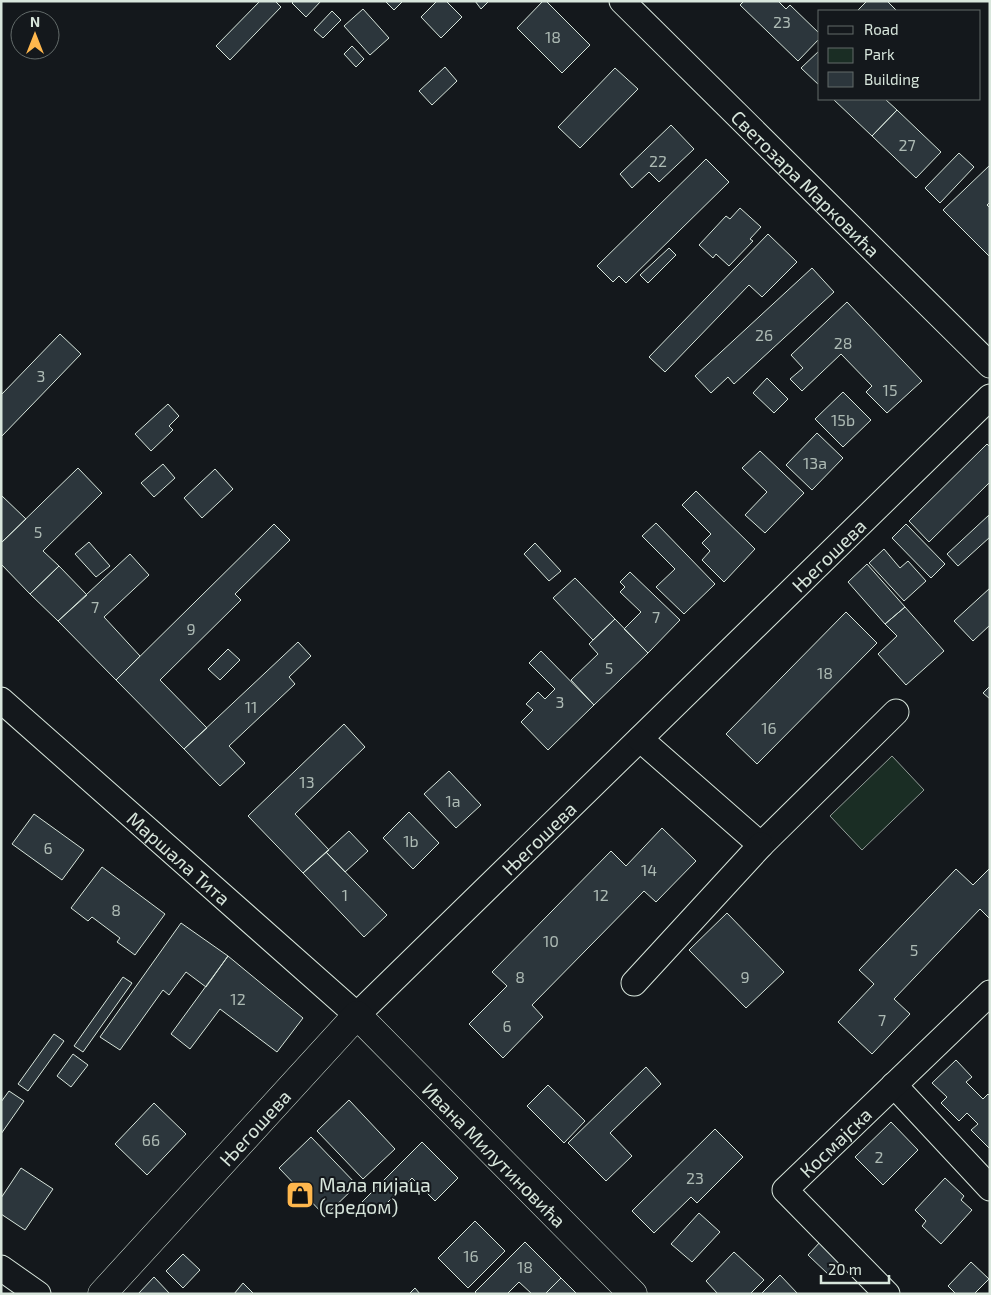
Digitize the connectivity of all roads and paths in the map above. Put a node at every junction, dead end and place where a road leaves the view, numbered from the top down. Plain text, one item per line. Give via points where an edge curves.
1 (622, 1) edge
2 (990, 365) edge
3 (990, 398) edge
4 (1, 700) edge
5 (896, 712) dead end
6 (640, 739) junction
7 (761, 845) junction
8 (634, 983) dead end
9 (990, 993) edge
10 (357, 1015) junction
11 (894, 1085) junction
12 (990, 1188) edge
13 (1, 1268) edge
14 (38, 1294) edge
15 (102, 1294) edge
16 (632, 1294) edge
17 (887, 1294) edge

1 - 2 street, Светозара Марковића
3 - 6 street, Његошева
4 - 10 street, Маршала Тита
5 - 7 street
6 - 7 street
6 - 10 street, Његошева
7 - 8 street
9 - 11 street, Космајска
10 - 15 main road, Његошева
10 - 16 main road, Ивана Милутиновића
11 - 12 street
11 - 17 street, Космајска via 785,1190
13 - 14 street

